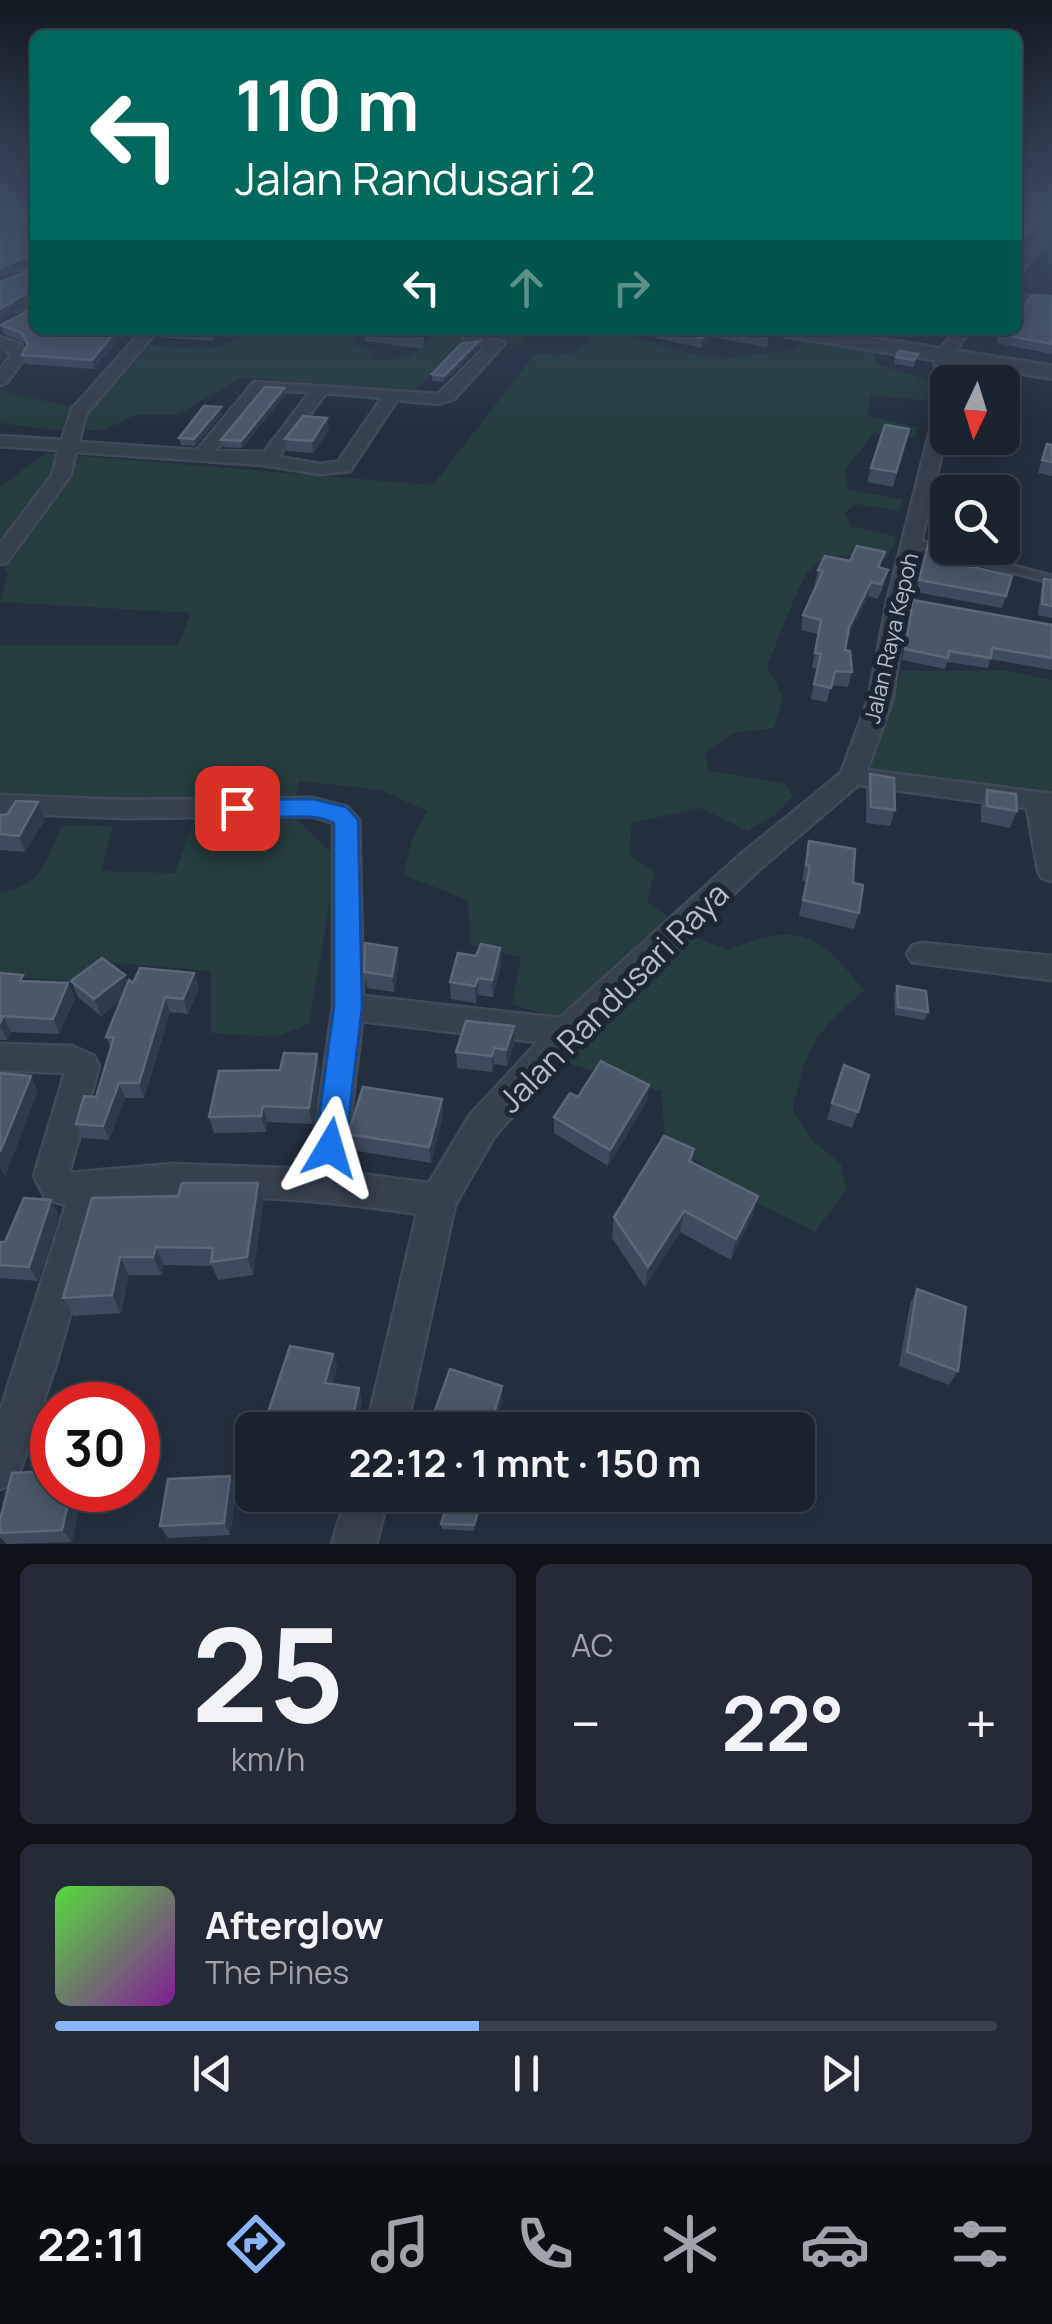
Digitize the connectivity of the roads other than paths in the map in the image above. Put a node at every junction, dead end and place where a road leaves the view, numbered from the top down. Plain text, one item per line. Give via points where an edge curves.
1 (1022, 297) edge
2 (1052, 302) edge
3 (0, 305) edge
4 (30, 308) edge
5 (30, 310) edge
6 (16, 318) edge
7 (147, 335) edge
8 (469, 335) edge
9 (815, 335) edge
10 (960, 335) edge
11 (0, 341) edge
12 (941, 356) junction
13 (1052, 372) edge
14 (0, 380) edge
15 (322, 388) junction
16 (392, 394) junction
17 (0, 441) edge
18 (68, 449) junction
19 (200, 458) junction
20 (263, 460) junction
21 (913, 542) junction
22 (0, 558) edge
23 (1046, 578) edge
24 (852, 776) junction
25 (1045, 802) edge
26 (0, 804) edge
27 (1052, 871) edge
28 (922, 954) dead end
29 (1052, 968) edge
30 (348, 1007) junction
31 (566, 1032) junction
32 (0, 1057) edge
33 (326, 1184) junction
34 (88, 1190) junction
35 (438, 1201) junction
36 (390, 1412) edge
37 (0, 1468) edge
38 (363, 1512) edge
39 (354, 1544) edge

1 - 2 lane
3 - 4 street
5 - 6 street
7 - 18 street via 78,413
8 - 16 street via 498,344 448,396
9 - 12 street
10 - 12 street
11 - 14 street via 16,347 19,356
12 - 13 street
12 - 21 street, Jalan Raya Kepoh via 942,410
15 - 16 street
15 - 19 street via 260,385
15 - 20 street
16 - 20 street via 344,467
17 - 18 street
18 - 19 street
18 - 22 street via 61,476
19 - 20 street
21 - 23 lane
21 - 24 street, Jalan Raya Kepoh via 908,602
24 - 25 street
24 - 31 street, Jalan Randusari Raya
25 - 27 street
26 - 30 street via 338,813 346,820
28 - 29 street
30 - 31 street
30 - 33 street
31 - 35 street, Jalan Randusari Raya via 482,1126
32 - 34 street via 83,1066 52,1176 58,1188
33 - 34 street via 168,1180
33 - 35 street
34 - 37 street
35 - 36 street, Jalan Randusari Raya
38 - 39 street

